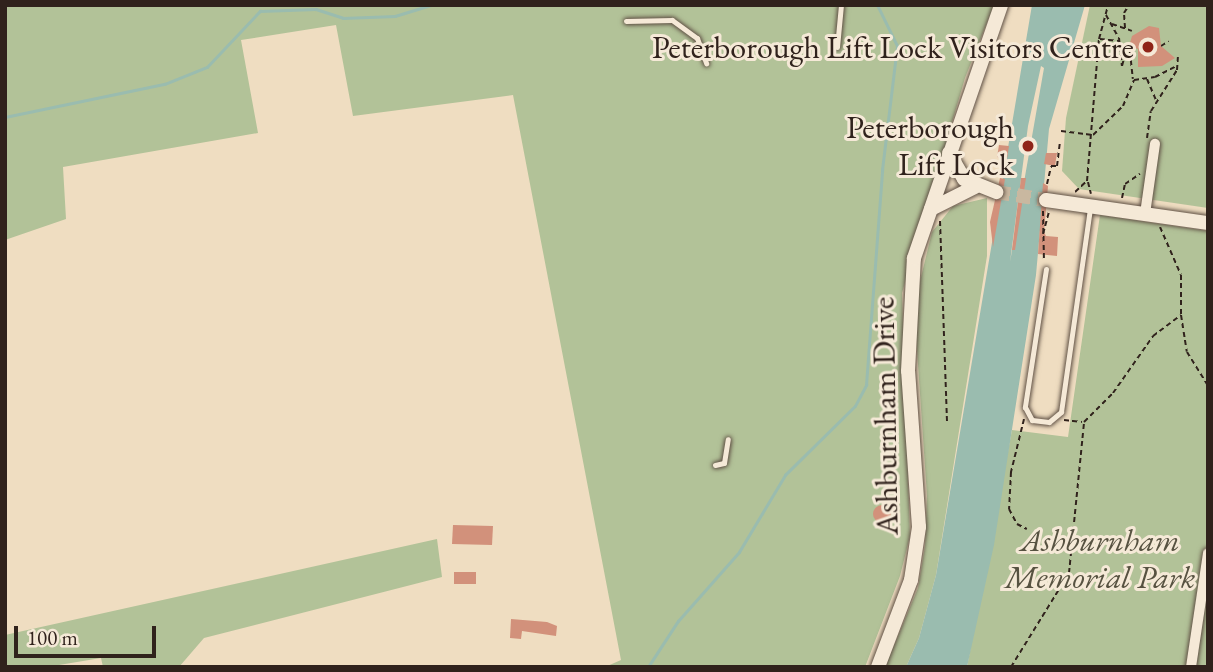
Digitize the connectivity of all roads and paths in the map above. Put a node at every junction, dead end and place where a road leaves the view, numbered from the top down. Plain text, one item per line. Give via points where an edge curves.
1 (841, 5) edge
2 (1001, 5) edge
3 (1108, 5) edge
4 (1129, 5) edge
5 (1105, 14) junction
6 (626, 22) dead end
7 (1111, 24) junction
8 (1125, 28) junction
9 (1132, 31) dead end
10 (1100, 39) junction
11 (1120, 41) junction
12 (1169, 41) dead end
13 (1161, 46) dead end
14 (837, 47) dead end
15 (1178, 57) dead end
16 (1135, 58) dead end
17 (1130, 59) junction
18 (706, 63) dead end
19 (1178, 66) junction
20 (1147, 78) junction
21 (1133, 80) junction
22 (1156, 100) junction
23 (1061, 131) dead end
24 (1089, 135) junction
25 (1060, 141) dead end
26 (1151, 144) joint
27 (949, 153) junction
28 (1143, 168) dead end
29 (1087, 180) junction
30 (975, 187) junction
31 (996, 192) tunnel mouth
32 (1045, 200) junction
33 (1073, 202) junction
34 (1091, 205) junction
35 (933, 208) junction
36 (1120, 210) junction
37 (1152, 215) junction
38 (1048, 218) dead end
39 (1208, 223) edge
40 (1044, 234) junction
41 (1046, 269) joint
42 (1181, 315) junction
43 (1208, 386) edge
44 (1026, 415) junction
45 (1056, 419) junction
46 (1084, 422) junction
47 (947, 425) dead end
48 (728, 439) dead end
49 (715, 466) dead end
50 (1027, 529) dead end
51 (1208, 553) edge
52 (1207, 566) edge
53 (878, 667) edge
54 (1011, 667) edge
55 (1191, 667) edge

1 - 14 lane
2 - 27 street, Ashburnham Drive
3 - 5 path
4 - 8 path via 1124,13
5 - 7 path
5 - 10 path
6 - 18 lane via 672,20 697,38
7 - 8 path
7 - 11 path
8 - 9 path
10 - 11 path
10 - 24 path
11 - 17 path via 1122,66 1128,47
12 - 13 path
15 - 19 path
16 - 17 path
17 - 21 path
19 - 20 path
19 - 22 path
20 - 21 path
20 - 22 path
21 - 24 path via 1123,106
22 - 26 path
23 - 24 path
24 - 29 path
25 - 32 path
26 - 37 street
27 - 30 street via 958,172
27 - 35 street, Ashburnham Drive
28 - 36 path via 1125,184
29 - 33 path via 1075,191
29 - 34 path
30 - 31 street
30 - 35 street
32 - 33 street
32 - 40 path
33 - 34 street
34 - 36 street
34 - 45 lane via 1061,412
35 - 47 path via 943,228
35 - 53 street, Ashburnham Drive via 914,258 908,320 919,527 911,580
36 - 37 street
37 - 39 street
37 - 42 path via 1181,275
38 - 40 path
40 - 41 path
41 - 44 lane
42 - 43 path via 1187,352
42 - 46 path via 1153,336 1113,393
44 - 45 lane via 1032,420
44 - 50 path via 1013,461 1009,509 1017,524
45 - 46 path
46 - 54 path via 1069,573
48 - 49 lane via 724,463
51 - 52 street
52 - 55 street

